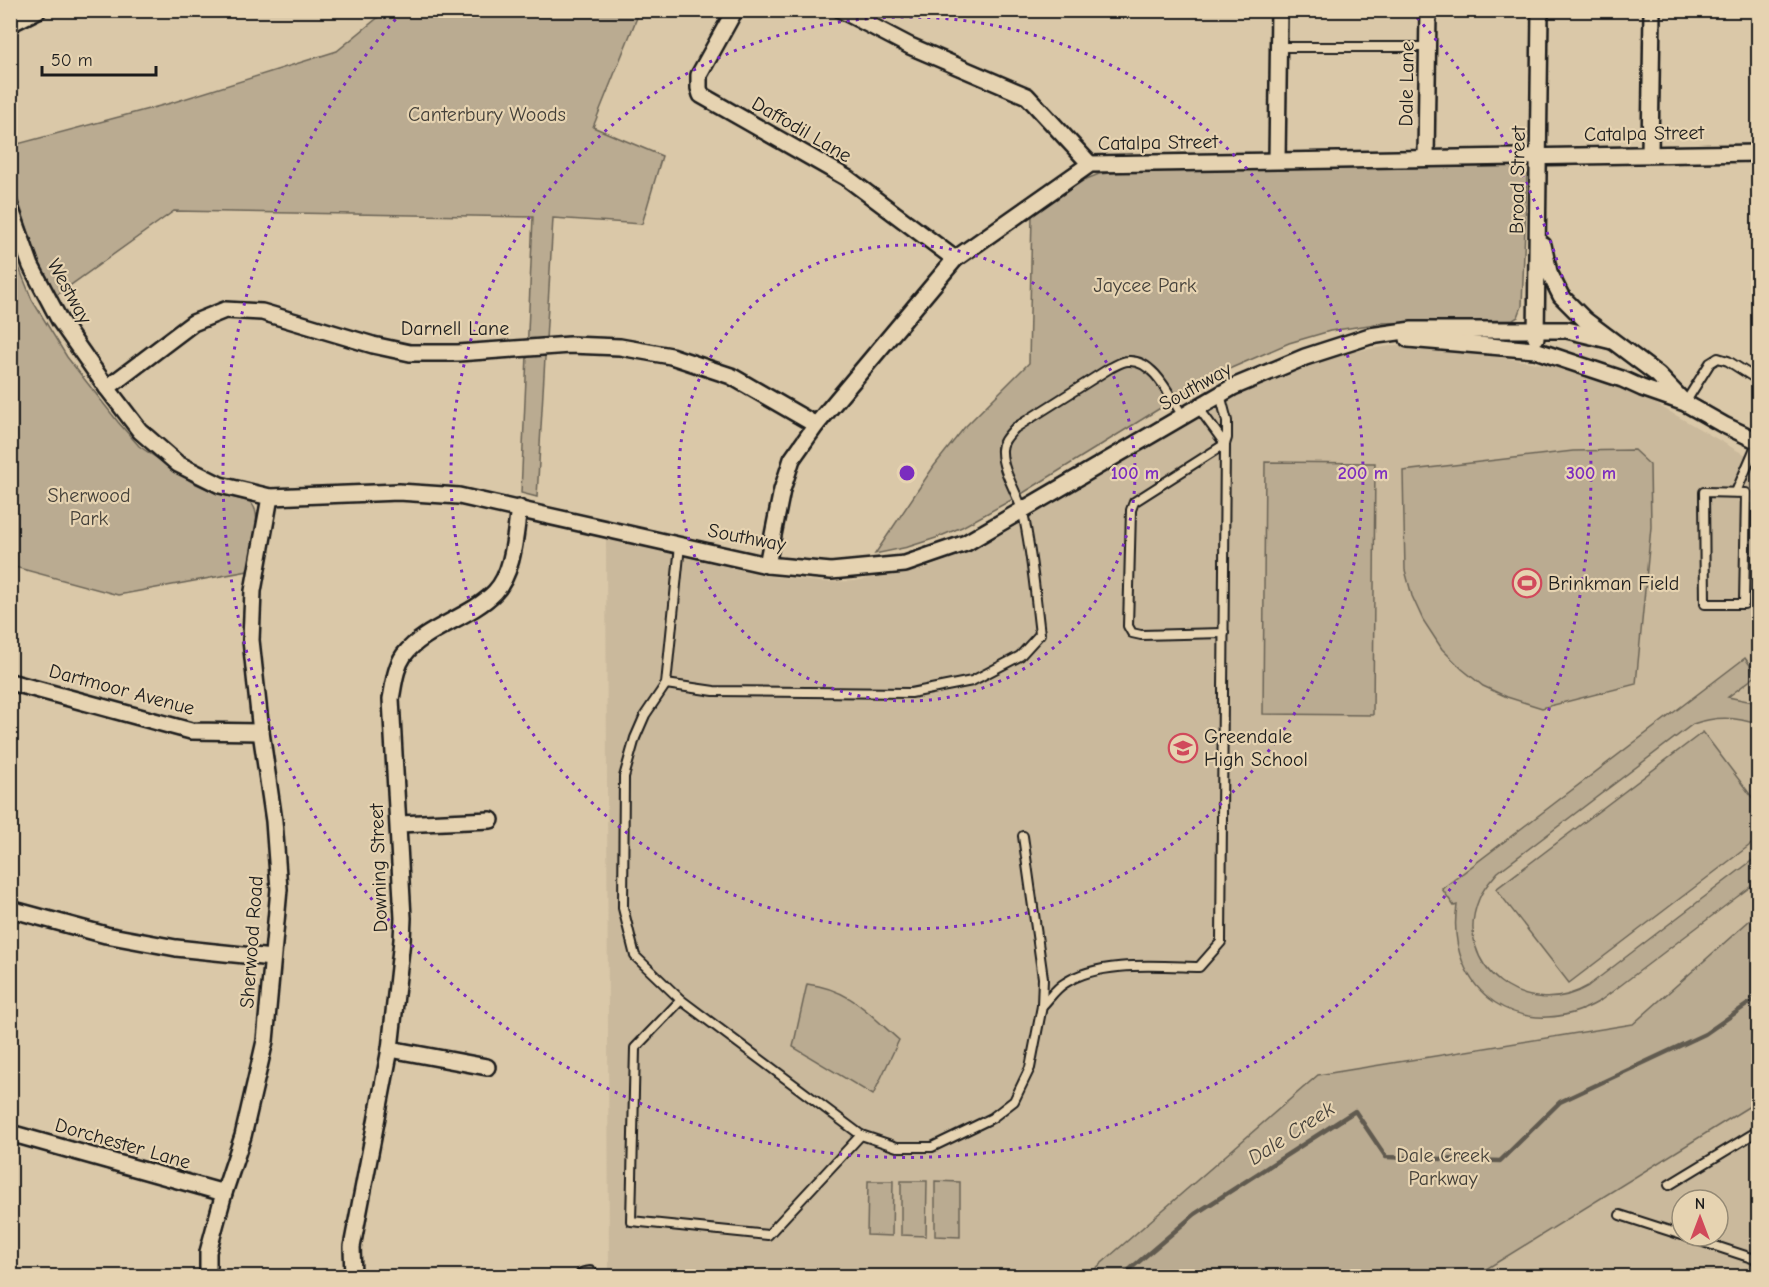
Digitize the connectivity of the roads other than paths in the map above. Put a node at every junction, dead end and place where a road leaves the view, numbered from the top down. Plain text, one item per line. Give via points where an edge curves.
1 (38, 10) edge
2 (735, 10) edge
3 (1279, 10) edge
4 (1428, 10) edge
5 (1540, 10) edge
6 (1652, 10) edge
7 (844, 11) edge
8 (10, 24) edge
9 (1280, 47) junction
10 (1427, 47) junction
11 (1758, 153) edge
12 (1650, 154) junction
13 (1538, 155) junction
14 (1426, 158) junction
15 (1277, 160) junction
16 (1090, 164) junction
17 (10, 207) edge
18 (1537, 222) junction
19 (955, 259) junction
20 (1536, 330) junction
21 (1370, 336) junction
22 (1612, 341) junction
23 (1535, 350) junction
24 (1758, 380) edge
25 (107, 388) junction
26 (1220, 394) junction
27 (1685, 403) junction
28 (1198, 407) junction
29 (1183, 416) junction
30 (816, 425) junction
31 (1758, 441) edge
32 (1225, 444) junction
33 (1736, 492) junction
34 (270, 497) junction
35 (519, 508) junction
36 (1022, 510) junction
37 (680, 545) junction
38 (767, 564) junction
39 (1224, 633) junction
40 (10, 682) edge
41 (666, 684) junction
42 (261, 732) junction
43 (491, 820) dead end
44 (399, 824) junction
45 (1023, 836) dead end
46 (10, 909) edge
47 (272, 958) junction
48 (681, 1000) junction
49 (1042, 1006) junction
50 (390, 1049) junction
51 (487, 1067) dead end
52 (1758, 1131) edge
53 (10, 1133) edge
54 (861, 1135) junction
55 (1669, 1185) dead end
56 (224, 1193) junction
57 (1620, 1215) dead end
58 (1670, 1232) edge
59 (1720, 1248) edge
60 (1758, 1260) edge
61 (208, 1276) edge
62 (353, 1276) edge

1 - 8 street
2 - 19 street, Daffodil Lane via 699,75 701,95 846,178
3 - 9 street
4 - 10 street, Dale Lane
5 - 13 street, Broad Street
6 - 12 street
7 - 16 street via 910,46 1027,96
9 - 10 lane
9 - 15 street
10 - 14 street, Dale Lane
11 - 12 street, Catalpa Street
12 - 13 street, Catalpa Street
13 - 14 street, Catalpa Street
13 - 18 street, Broad Street
14 - 15 street, Catalpa Street
15 - 16 street, Catalpa Street
16 - 19 street, Catalpa Street
17 - 25 street, Westway via 31,266 60,321
18 - 20 street, Broad Street
18 - 22 street, Southway via 1549,272 1561,296
19 - 30 street, Catalpa Street
20 - 21 street, Southway via 1412,330
20 - 22 street, Southway via 1568,330
20 - 23 street, Broad Street
21 - 23 street, Southway
21 - 26 street, Southway via 1305,357
22 - 27 street, Southway via 1658,375
23 - 27 street, Southway
24 - 27 lane via 1718,358 1710,363
25 - 30 street, Darnell Lane via 193,323 225,310 262,312 410,353 570,345 620,347 671,356 731,376
25 - 34 street, Southway via 140,430 178,464 220,486
26 - 28 street, Southway
26 - 32 lane via 1227,421
27 - 31 street, Southway
28 - 29 street, Southway
28 - 32 lane
29 - 36 street, Southway
29 - 36 lane via 1152,369 1127,361 1110,368 1015,428 1005,440 1001,450
30 - 38 street, Catalpa Street via 792,459
31 - 33 lane
32 - 39 lane
32 - 39 lane via 1134,502 1128,626 1132,633 1141,635
33 - 33 lane via 1746,493 1744,604 1705,604 1704,492
34 - 35 street, Southway via 399,492 459,496
34 - 42 street, Sherwood Road via 252,591 251,640
35 - 37 street, Southway
35 - 44 street, Downing Street via 511,563 496,591 465,616 418,641 395,674 391,699
36 - 38 street, Southway via 966,543 905,564 831,571
36 - 41 lane via 1040,634 1020,656 972,681 911,693 714,691
37 - 38 street, Southway
37 - 41 lane
39 - 49 lane via 1221,942 1199,967 1092,970 1064,983
40 - 42 street, Dartmoor Avenue via 191,731
41 - 48 lane via 634,738 624,777 623,908 634,956
42 - 47 street, Sherwood Road via 279,889
43 - 44 street
44 - 50 street, Downing Street via 403,918
45 - 49 lane via 1043,978
46 - 47 street via 106,935 176,948
47 - 56 street, Sherwood Road via 265,1041 243,1136
48 - 54 lane
48 - 54 lane via 635,1048 631,1221 768,1235
49 - 54 lane via 1030,1068 1014,1101 992,1118 932,1147 897,1147
50 - 51 street
50 - 62 street, Downing Street via 356,1217
52 - 55 lane
53 - 56 street, Dorchester Lane
56 - 61 street, Sherwood Road via 208,1252
57 - 58 lane
59 - 60 lane

